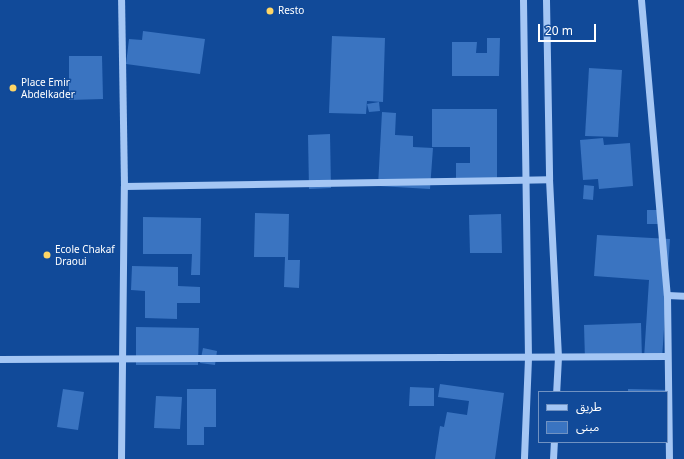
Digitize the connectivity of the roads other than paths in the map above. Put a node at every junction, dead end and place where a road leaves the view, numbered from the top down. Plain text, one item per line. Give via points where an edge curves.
1 (121, 0) edge
2 (523, 0) edge
3 (546, 0) edge
4 (641, 0) edge
5 (525, 179) junction
6 (549, 179) junction
7 (124, 186) junction
8 (667, 296) junction
9 (684, 296) edge
10 (668, 356) junction
11 (558, 357) junction
12 (121, 358) junction
13 (528, 358) junction
14 (0, 359) edge
15 (556, 391) edge
16 (554, 443) edge
17 (121, 459) edge
18 (524, 459) edge
19 (553, 459) edge
20 (669, 459) edge

1 - 7 street
2 - 5 street
3 - 6 street
4 - 8 street
5 - 6 street
5 - 7 street
5 - 13 street
6 - 11 street
7 - 12 street
8 - 9 street
8 - 10 street
10 - 11 street
10 - 20 street
11 - 13 street
11 - 15 street
12 - 13 street
12 - 14 street
12 - 17 street
13 - 18 street
16 - 19 street

